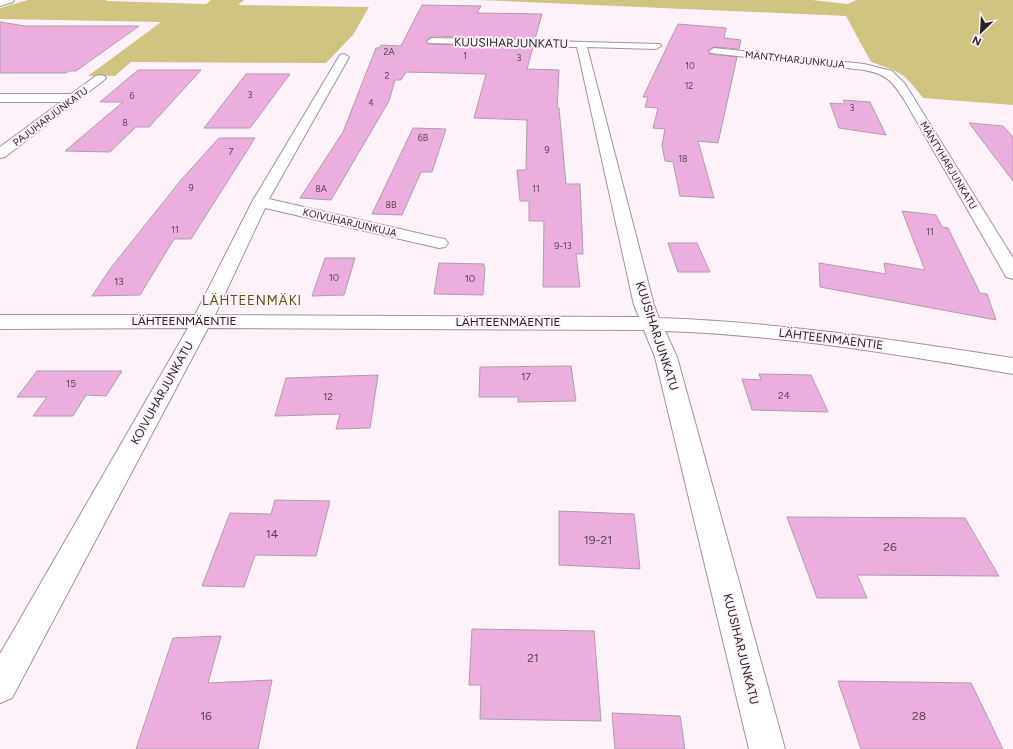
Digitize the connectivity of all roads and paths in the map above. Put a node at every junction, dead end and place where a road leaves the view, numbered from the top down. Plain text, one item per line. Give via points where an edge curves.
1 (10, 0) edge
2 (0, 3) edge
3 (432, 41) dead end
4 (581, 44) junction
5 (656, 46) dead end
6 (714, 51) dead end
7 (344, 57) dead end
8 (874, 68) joint
9 (100, 78) dead end
10 (0, 98) edge
11 (73, 98) junction
12 (0, 154) edge
13 (260, 202) junction
14 (439, 242) dead end
15 (1013, 273) edge
16 (202, 321) junction
17 (0, 322) edge
18 (650, 323) junction
19 (1013, 366) edge
20 (0, 686) edge
21 (767, 749) edge

1 - 2 street
3 - 4 street, KUUSIHARJUNKATU
4 - 5 street
4 - 18 street, KUUSIHARJUNKATU
6 - 8 street, MÄNTYHARJUNKUJA
7 - 13 street, KOIVUHARJUNKATU
8 - 15 street, MÄNTYHARJUNKATU via 888,72 896,78
9 - 11 street, PAJUHARJUNKATU
10 - 11 street
11 - 12 street, PAJUHARJUNKATU
13 - 14 street, KOIVUHARJUNKUJA
13 - 16 street, KOIVUHARJUNKATU
16 - 17 street, LÄHTEENMÄENTIE
16 - 18 street, LÄHTEENMÄENTIE
16 - 20 street, KOIVUHARJUNKATU
18 - 19 street, LÄHTEENMÄENTIE via 826,337
18 - 21 street, KUUSIHARJUNKATU via 666,357

